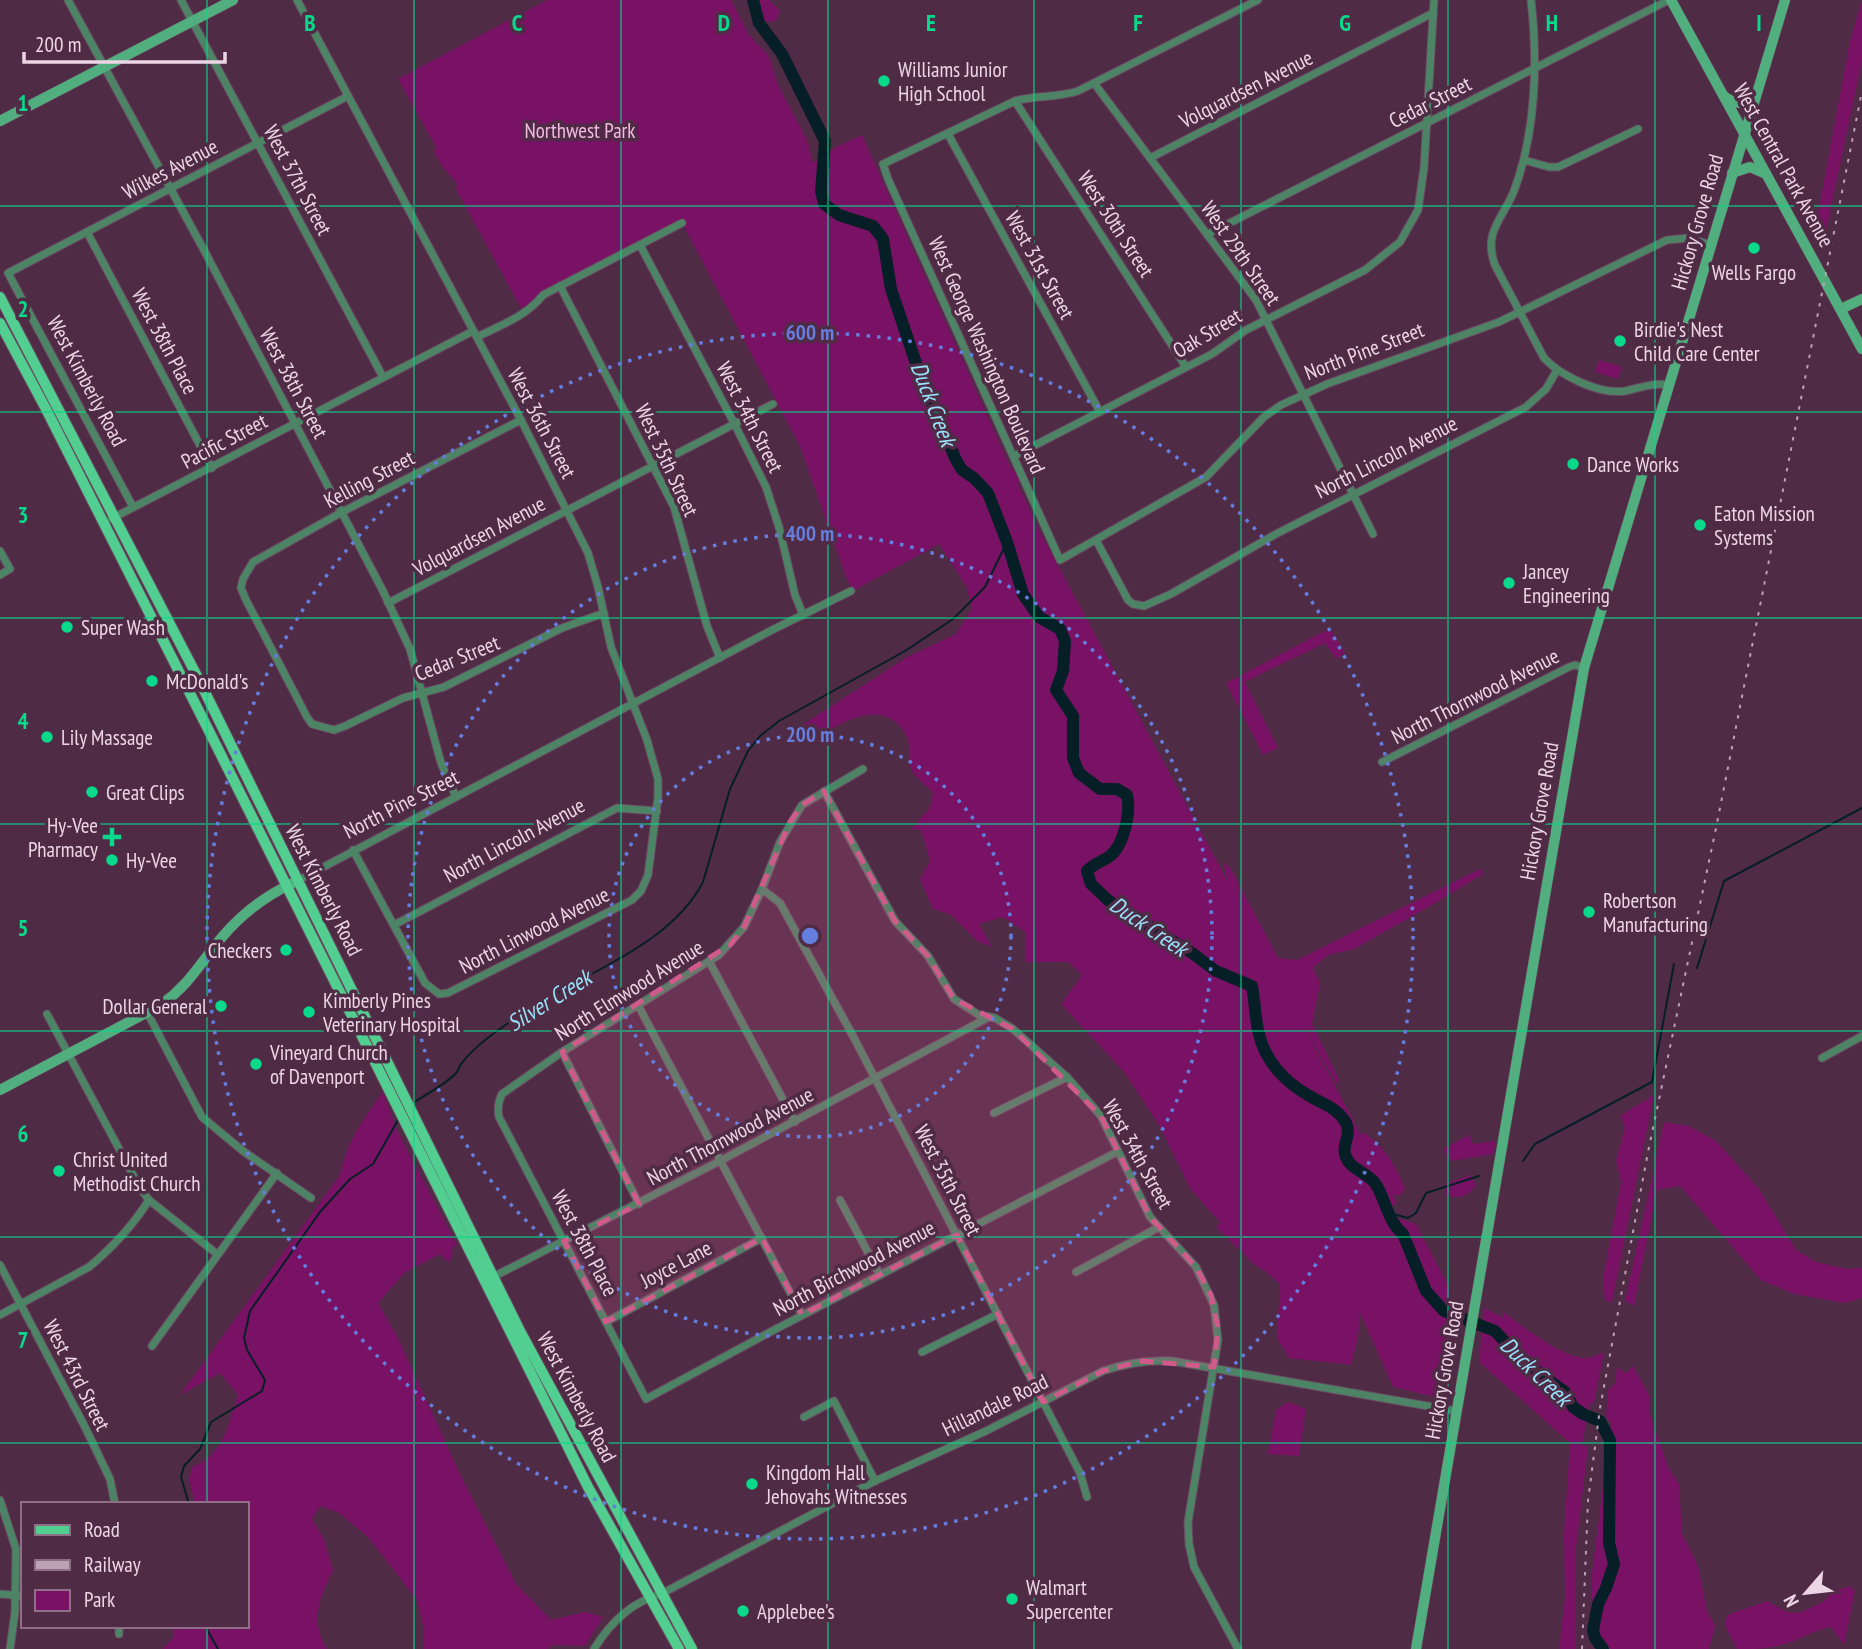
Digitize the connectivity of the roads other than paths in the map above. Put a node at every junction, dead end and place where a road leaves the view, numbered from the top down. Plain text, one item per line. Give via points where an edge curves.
1 (68, 0) edge
2 (181, 0) edge
3 (233, 0) edge
4 (297, 0) edge
5 (1258, 0) edge
6 (1434, 0) edge
7 (1531, 0) edge
8 (1670, 0) edge
9 (1785, 0) edge
10 (1433, 13) junction
11 (192, 21) junction
12 (103, 67) junction
13 (1533, 69) junction
14 (1094, 83) junction
15 (1755, 95) junction
16 (348, 96) junction
17 (1724, 97) junction
18 (1014, 101) junction
19 (0, 121) edge
20 (1427, 123) junction
21 (1638, 129) dead end
22 (948, 134) junction
23 (1743, 134) junction
24 (258, 142) junction
25 (1150, 158) junction
26 (1524, 160) junction
27 (1732, 173) junction
28 (1766, 174) junction
29 (170, 188) junction
30 (682, 223) dead end
31 (87, 232) junction
32 (1208, 234) junction
33 (640, 245) junction
34 (1710, 245) junction
35 (8, 273) joint
36 (560, 286) junction
37 (0, 297) edge
38 (1862, 299) edge
39 (1841, 309) junction
40 (1520, 313) junction
41 (1266, 319) junction
42 (0, 323) edge
43 (475, 334) junction
44 (1862, 349) edge
45 (1186, 367) junction
46 (1557, 370) junction
47 (383, 377) junction
48 (1669, 384) junction
49 (1304, 395) junction
50 (772, 404) dead end
51 (1100, 412) junction
52 (521, 420) junction
53 (295, 422) junction
54 (734, 423) junction
55 (1014, 456) junction
56 (653, 465) junction
57 (212, 468) junction
58 (1354, 495) junction
59 (133, 507) junction
60 (567, 509) junction
61 (342, 512) junction
62 (115, 517) junction
63 (103, 523) junction
64 (1373, 534) dead end
65 (1096, 540) junction
66 (0, 551) edge
67 (1060, 560) joint
68 (0, 575) edge
69 (850, 591) dead end
70 (388, 603) junction
71 (604, 613) junction
72 (803, 615) junction
73 (720, 658) junction
74 (1584, 668) junction
75 (423, 692) junction
76 (633, 704) junction
77 (321, 728) joint
78 (1382, 762) dead end
79 (863, 769) dead end
80 (824, 791) junction
81 (456, 797) junction
82 (657, 811) junction
83 (353, 850) junction
84 (292, 883) junction
85 (762, 889) junction
86 (641, 891) joint
87 (394, 925) junction
88 (709, 961) junction
89 (638, 1004) junction
90 (47, 1014) dead end
91 (148, 1014) junction
92 (990, 1017) junction
93 (1862, 1037) edge
94 (562, 1052) junction
95 (69, 1055) junction
96 (1822, 1058) dead end
97 (1067, 1077) junction
98 (876, 1079) junction
99 (0, 1090) edge
100 (499, 1101) joint
101 (994, 1113) dead end
102 (795, 1122) junction
103 (1117, 1152) junction
104 (720, 1161) junction
105 (277, 1173) junction
106 (312, 1198) dead end
107 (149, 1200) junction
108 (840, 1200) dead end
109 (639, 1203) junction
110 (1159, 1227) junction
111 (957, 1235) junction
112 (762, 1238) junction
113 (564, 1241) junction
114 (217, 1254) junction
115 (0, 1265) edge
116 (1076, 1272) dead end
117 (880, 1275) junction
118 (489, 1280) junction
119 (21, 1304) junction
120 (998, 1314) junction
121 (0, 1315) edge
122 (802, 1315) junction
123 (606, 1322) junction
124 (152, 1346) dead end
125 (922, 1352) dead end
126 (1214, 1367) junction
127 (646, 1399) joint
128 (1043, 1402) junction
129 (1457, 1411) junction
130 (804, 1417) dead end
131 (875, 1481) junction
132 (1087, 1497) dead end
133 (0, 1500) edge
134 (115, 1502) edge
135 (0, 1594) edge
136 (655, 1595) junction
137 (19, 1596) edge
138 (10, 1649) edge
139 (594, 1649) edge
140 (679, 1649) edge
141 (692, 1649) edge
142 (1238, 1649) edge
143 (1416, 1649) edge

1 - 12 street, West 38th Street
2 - 11 street, West 37th Street
3 - 11 main road
4 - 16 street, West 36th Street
5 - 14 street
6 - 10 street, Oak Street
7 - 13 street
8 - 13 street, Cedar Street
8 - 17 main road, West Central Park Avenue
9 - 15 main road, Hickory Grove Road
10 - 20 street, Oak Street
10 - 25 street, Volquardsen Avenue
11 - 12 main road
11 - 24 street, West 37th Street
12 - 19 main road
12 - 29 street, West 38th Street
13 - 20 street, Cedar Street
13 - 26 street via 1532,123
14 - 18 street via 1063,96
14 - 25 street, West 29th Street
15 - 17 main road via 1737,104
15 - 23 main road, Hickory Grove Road
16 - 24 street, Wilkes Avenue
16 - 43 street, West 36th Street
17 - 23 main road, West Central Park Avenue
18 - 22 street
18 - 45 street, West 30th Street
20 - 32 street, Cedar Street
20 - 41 street, Oak Street via 1418,210 1408,230 1388,254 1365,270
21 - 26 street via 1558,167
22 - 51 street, West 31st Street
22 - 55 street, West George Washington Boulevard via 883,164
23 - 27 main road, Hickory Grove Road
23 - 28 main road, West Central Park Avenue
24 - 29 street, Wilkes Avenue
24 - 47 street, West 37th Street
25 - 32 street, West 29th Street
26 - 40 street via 1490,242 1495,265
27 - 28 main road via 1750,167
27 - 34 main road, Hickory Grove Road
28 - 39 main road, West Central Park Avenue
29 - 31 street, Wilkes Avenue
29 - 53 street, West 38th Street
30 - 33 street, Pacific Street
31 - 35 street, Wilkes Avenue
31 - 57 street, West 38th Place
32 - 41 street, West 29th Street
33 - 36 street, Pacific Street
33 - 54 street, West 34th Street
34 - 40 street, North Pine Street via 1689,238 1667,240
34 - 48 main road, Hickory Grove Road
35 - 59 street, West Kimberly Road
36 - 43 street, Pacific Street via 516,317
36 - 56 street, West 35th Street
37 - 62 main road, West Kimberly Road
38 - 39 main road
39 - 44 main road, West Central Park Avenue
40 - 46 street via 1544,358
40 - 49 street, North Pine Street
41 - 45 street, Oak Street
41 - 49 street, West 29th Street
42 - 63 main road, West Kimberly Road
43 - 47 street, Pacific Street
43 - 52 street, West 36th Street
45 - 51 street, Oak Street
46 - 48 street via 1584,383 1621,391 1657,382
46 - 58 street, North Lincoln Avenue via 1546,389 1526,407
47 - 53 street, Pacific Street
48 - 74 main road, Hickory Grove Road
49 - 58 street, West 29th Street
49 - 65 street, North Pine Street via 1264,417 1206,477
50 - 54 street, Volquardsen Avenue
51 - 55 street, Oak Street
52 - 60 street, West 36th Street
52 - 61 street, Kelling Street
53 - 57 street, Pacific Street
53 - 61 street, West 38th Street
54 - 56 street, Volquardsen Avenue
54 - 72 street, West 34th Street via 766,487
55 - 67 street, West George Washington Boulevard
56 - 60 street, Volquardsen Avenue
56 - 73 street, West 35th Street via 680,523
57 - 59 street, Pacific Street
58 - 64 street, West 29th Street
58 - 65 street, North Lincoln Avenue via 1144,606 1128,600
59 - 62 street, Pacific Street
60 - 70 street, Volquardsen Avenue
60 - 71 street, West 36th Street via 588,553
61 - 70 street, West 38th Street
61 - 77 street, Kelling Street via 253,562 242,588 301,706 312,724
62 - 63 street, Pacific Street
62 - 84 main road, West Kimberly Road via 198,678
63 - 84 main road, West Kimberly Road
65 - 67 street, North Pine Street
66 - 68 street via 10,569
69 - 72 street, North Pine Street
70 - 75 street, West 38th Street via 410,649
71 - 75 street, Cedar Street via 562,628 444,687
71 - 76 street, West 36th Street via 611,647
72 - 73 street, North Pine Street
73 - 76 street, North Pine Street
74 - 78 street, North Thornwood Avenue via 1569,667
74 - 129 main road, Hickory Grove Road
75 - 77 street, Cedar Street via 334,730
75 - 81 street, West 38th Street via 441,763
76 - 81 street, North Pine Street
76 - 82 street, West 36th Street via 658,779
79 - 80 street, North Elmwood Avenue
80 - 85 street, North Elmwood Avenue via 802,805 790,822
80 - 92 street, West 34th Street via 895,921 928,956 954,999
81 - 83 street, North Pine Street
82 - 86 street, West 36th Street via 648,875
82 - 87 street, North Lincoln Avenue via 618,808
83 - 84 street, North Pine Street
83 - 87 street
84 - 91 main road, North Pine Street via 245,914 178,993
84 - 118 main road, West Kimberly Road via 390,1092
84 - 118 main road, West Kimberly Road via 418,1121
85 - 88 street, North Elmwood Avenue via 744,927
85 - 98 street, West 35th Street via 780,903
86 - 87 street, North Linwood Avenue via 632,900 439,994 425,983
88 - 89 street, North Elmwood Avenue
88 - 102 street
89 - 94 street, North Elmwood Avenue
89 - 104 street
90 - 95 street
91 - 95 main road, North Pine Street
91 - 105 street via 202,1117
92 - 97 street, West 34th Street via 1013,1029
92 - 98 street, North Thornwood Avenue
93 - 96 street
94 - 100 street, North Elmwood Avenue via 509,1088
94 - 109 street
95 - 99 main road, North Pine Street
95 - 107 street
97 - 101 street
97 - 103 street, West 34th Street via 1101,1116
98 - 102 street, North Thornwood Avenue
98 - 111 street, West 35th Street
100 - 113 street, West 38th Place via 499,1117
102 - 104 street, North Thornwood Avenue
103 - 110 street, West 34th Street via 1140,1201
103 - 111 street, North Birchwood Avenue
104 - 109 street, North Thornwood Avenue
104 - 112 street
105 - 106 street
105 - 114 street
107 - 114 street
107 - 119 street via 96,1262
108 - 117 street
109 - 113 street, North Thornwood Avenue
110 - 116 street
110 - 126 street, West 34th Street via 1196,1267 1211,1295 1218,1328
111 - 117 street, North Birchwood Avenue
111 - 120 street, West 35th Street
112 - 122 street
112 - 123 street, Joyce Lane
113 - 118 street, North Thornwood Avenue
113 - 123 street, West 38th Place
114 - 124 street
115 - 119 street, West 43rd Street
117 - 122 street, North Birchwood Avenue
118 - 136 main road, West Kimberly Road
119 - 121 street
119 - 134 street, West 43rd Street via 110,1479
120 - 125 street
120 - 128 street, West 35th Street
122 - 127 street, North Birchwood Avenue
123 - 127 street, West 38th Place
126 - 128 street, Hillandale Road via 1172,1361 1133,1363 1103,1371
126 - 129 street, Hillandale Road
126 - 142 street, West 34th Street via 1188,1522 1189,1544 1194,1567
128 - 131 street, Hillandale Road
128 - 132 street, West 35th Street via 1080,1473
129 - 143 main road, Hickory Grove Road
130 - 131 street via 834,1401
131 - 136 street, Hillandale Road
133 - 137 street via 16,1549
135 - 137 street
136 - 139 street, Hillandale Road via 629,1609
136 - 140 main road, West Kimberly Road
136 - 141 main road, West Kimberly Road
137 - 138 street

